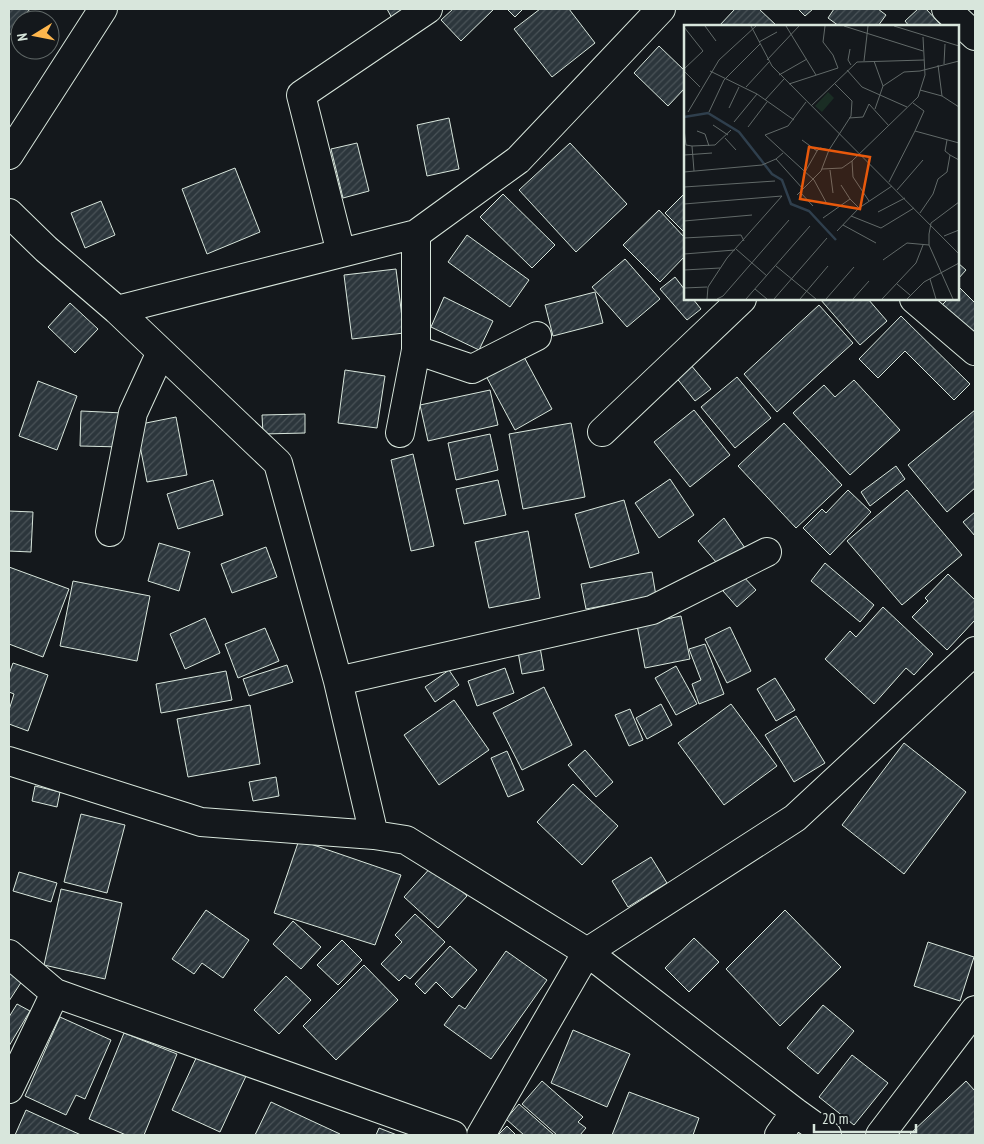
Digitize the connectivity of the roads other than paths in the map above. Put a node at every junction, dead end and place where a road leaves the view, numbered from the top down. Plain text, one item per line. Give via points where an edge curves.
1 (103, 9) edge
2 (428, 9) edge
3 (661, 9) edge
4 (946, 9) edge
5 (958, 25) edge
6 (959, 27) edge
7 (968, 39) edge
8 (9, 155) edge
9 (9, 212) edge
10 (416, 234) junction
11 (341, 253) junction
12 (741, 300) edge
13 (915, 300) edge
14 (117, 310) junction
15 (537, 336) dead end
16 (416, 350) junction
17 (975, 351) edge
18 (161, 352) junction
19 (602, 432) dead end
20 (400, 433) dead end
21 (110, 532) dead end
22 (767, 552) dead end
23 (975, 651) edge
24 (338, 681) junction
25 (9, 761) edge
26 (374, 835) junction
27 (587, 952) junction
28 (9, 954) edge
29 (55, 994) junction
30 (975, 1010) edge
31 (9, 1089) edge
32 (794, 1112) junction
33 (453, 1135) edge
34 (481, 1135) edge
35 (779, 1135) edge
36 (827, 1135) edge
37 (880, 1135) edge

1 - 8 street
2 - 11 street via 301,95
3 - 10 street via 518,160
4 - 5 street
6 - 7 street
9 - 14 street via 46,249
10 - 11 street
10 - 16 street
11 - 14 street
12 - 19 street
13 - 17 street
14 - 18 street
15 - 16 street via 472,369
16 - 20 street
18 - 21 street via 132,413
18 - 24 street via 278,464
22 - 24 street via 652,610
23 - 27 street via 795,818
24 - 26 street
25 - 26 street via 201,822
26 - 27 street via 406,840
27 - 32 street
27 - 34 street
28 - 29 street
29 - 31 street
29 - 33 street
30 - 37 street
32 - 35 street
32 - 36 street

